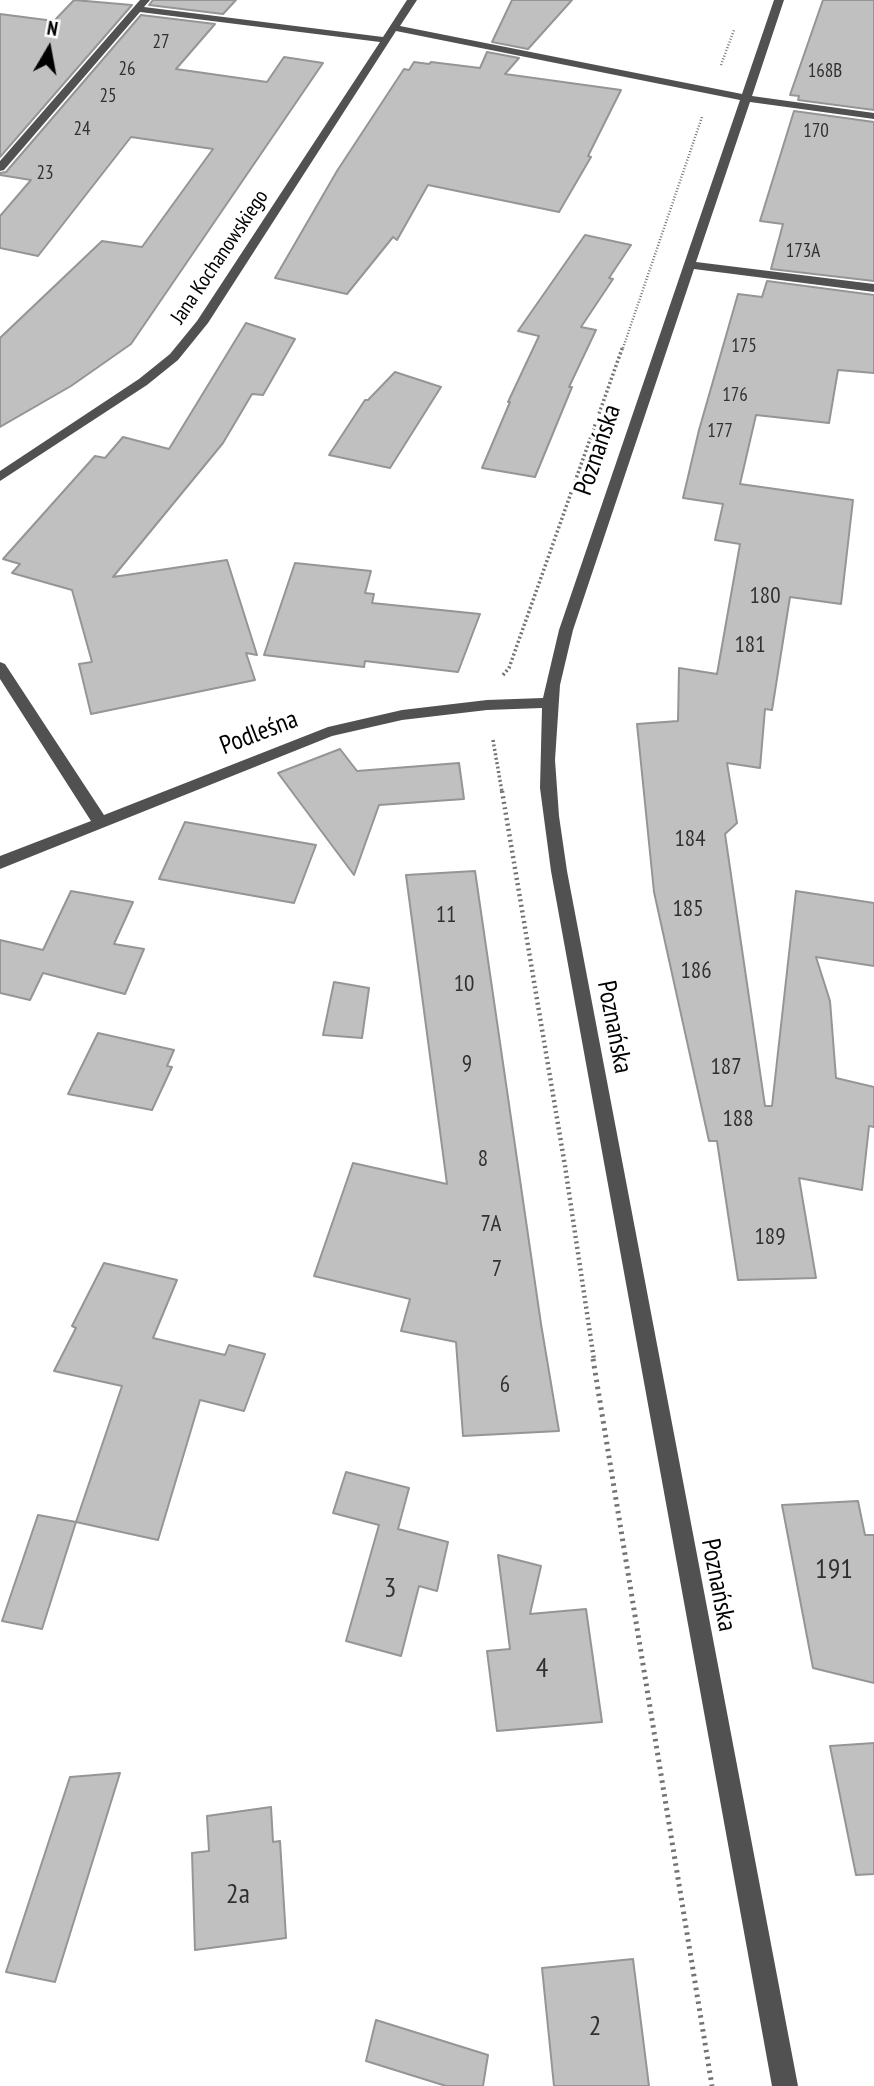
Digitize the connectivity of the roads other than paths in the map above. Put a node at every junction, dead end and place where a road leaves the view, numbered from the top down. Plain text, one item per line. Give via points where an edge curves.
1 (145, 0) edge
2 (412, 0) edge
3 (779, 0) edge
4 (137, 9) junction
5 (394, 28) junction
6 (386, 40) junction
7 (746, 99) junction
8 (874, 116) edge
9 (0, 167) edge
10 (689, 265) junction
11 (874, 288) edge
12 (0, 477) edge
13 (0, 667) edge
14 (550, 703) junction
15 (99, 821) junction
16 (0, 863) edge
17 (785, 2086) edge

1 - 4 street
2 - 5 street, Jana Kochanowskiego
3 - 7 street, Poznańska
4 - 6 street
4 - 9 street
5 - 6 street, Jana Kochanowskiego
5 - 7 street
6 - 12 street, Jana Kochanowskiego via 202,323 174,357
7 - 8 street
7 - 10 street, Poznańska
10 - 11 street
10 - 14 street, Poznańska via 566,630
13 - 15 street
14 - 15 street, Podleśna via 402,715 328,733
14 - 17 street, Poznańska via 547,777 554,842
15 - 16 street, Podleśna

